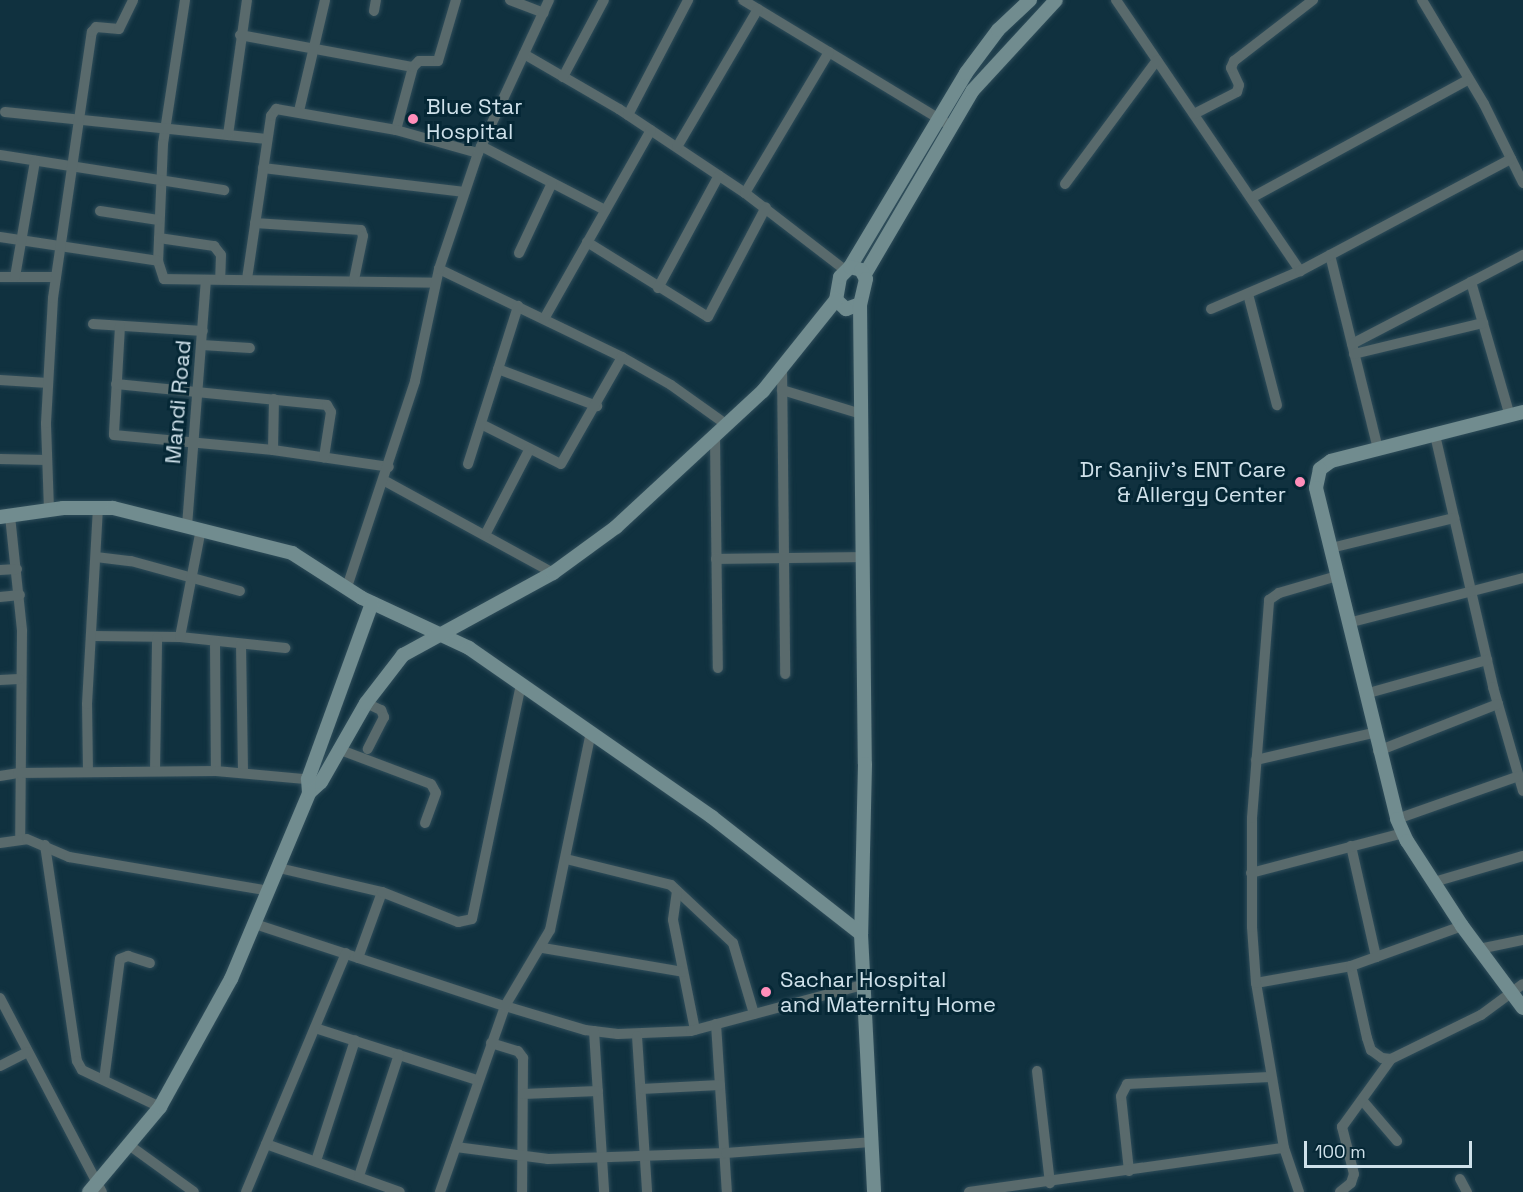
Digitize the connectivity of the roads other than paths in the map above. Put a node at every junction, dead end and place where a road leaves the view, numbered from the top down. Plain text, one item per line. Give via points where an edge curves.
1 (133, 0) edge
2 (183, 0) edge
3 (247, 0) edge
4 (325, 0) edge
5 (456, 0) edge
6 (510, 0) edge
7 (549, 0) edge
8 (604, 0) edge
9 (688, 0) edge
10 (743, 0) edge
11 (1030, 0) edge
12 (1056, 0) edge
13 (1116, 0) edge
14 (1313, 0) edge
15 (1422, 0) edge
16 (758, 9) junction
17 (544, 13) junction
18 (240, 35) junction
19 (312, 50) junction
20 (829, 52) junction
21 (524, 54) junction
22 (1157, 60) junction
23 (413, 67) junction
24 (563, 77) junction
25 (1469, 79) junction
26 (299, 111) junction
27 (5, 112) dead end
28 (1194, 114) junction
29 (628, 115) junction
30 (938, 118) junction
31 (80, 119) junction
32 (951, 126) junction
33 (165, 127) junction
34 (396, 130) junction
35 (651, 130) junction
36 (228, 135) junction
37 (267, 140) junction
38 (677, 147) junction
39 (479, 150) junction
40 (0, 155) edge
41 (1511, 159) junction
42 (35, 161) junction
43 (71, 166) junction
44 (263, 168) junction
45 (719, 175) junction
46 (160, 181) junction
47 (552, 183) junction
48 (1523, 183) edge
49 (1065, 184) dead end
50 (224, 190) dead end
51 (465, 192) junction
52 (745, 193) junction
53 (1251, 198) junction
54 (766, 207) junction
55 (605, 210) junction
56 (100, 211) dead end
57 (158, 220) junction
58 (255, 223) junction
59 (0, 237) edge
60 (159, 238) junction
61 (18, 240) junction
62 (587, 242) junction
63 (60, 246) junction
64 (519, 253) dead end
65 (1330, 255) junction
66 (1523, 255) edge
67 (158, 261) junction
68 (848, 268) junction
69 (439, 269) junction
70 (1300, 271) junction
71 (865, 274) junction
72 (0, 277) edge
73 (15, 277) junction
74 (56, 277) junction
75 (220, 279) junction
76 (247, 279) junction
77 (354, 280) junction
78 (206, 281) junction
79 (1471, 282) junction
80 (435, 283) junction
81 (658, 288) junction
82 (1248, 294) junction
83 (836, 300) junction
84 (860, 304) junction
85 (518, 306) junction
86 (1211, 309) dead end
87 (544, 319) junction
88 (1483, 323) junction
89 (93, 324) dead end
90 (120, 326) junction
91 (203, 331) junction
92 (202, 345) junction
93 (250, 348) dead end
94 (1353, 349) junction
95 (622, 357) junction
96 (782, 366) junction
97 (498, 369) junction
98 (0, 380) edge
99 (48, 383) junction
100 (116, 384) junction
101 (782, 390) junction
102 (198, 392) junction
103 (274, 399) junction
104 (1277, 405) dead end
105 (597, 406) junction
106 (861, 414) junction
107 (1516, 414) edge
108 (481, 424) junction
109 (727, 425) junction
110 (1435, 435) junction
111 (715, 437) junction
112 (194, 444) junction
113 (1378, 449) junction
114 (273, 450) junction
115 (530, 450) junction
116 (324, 457) junction
117 (0, 459) edge
118 (47, 460) junction
119 (468, 464) dead end
120 (389, 467) junction
121 (385, 481) junction
122 (98, 508) junction
123 (50, 510) junction
124 (5, 517) edge
125 (1454, 518) junction
126 (194, 527) junction
127 (485, 535) junction
128 (1331, 548) junction
129 (96, 557) junction
130 (863, 557) junction
131 (785, 558) junction
132 (716, 559) junction
133 (17, 569) junction
134 (0, 570) edge
135 (553, 573) junction
136 (193, 576) junction
137 (1337, 576) junction
138 (1523, 578) edge
139 (347, 587) junction
140 (1471, 590) junction
141 (240, 591) dead end
142 (20, 595) junction
143 (0, 597) edge
144 (372, 603) junction
145 (1348, 622) junction
146 (440, 633) junction
147 (93, 636) junction
148 (180, 637) junction
149 (157, 638) junction
150 (215, 641) junction
151 (240, 644) junction
152 (285, 648) dead end
153 (1487, 660) junction
154 (718, 668) dead end
155 (785, 674) dead end
156 (19, 679) junction
157 (0, 680) edge
158 (521, 684) junction
159 (1365, 694) junction
160 (366, 703) junction
161 (1498, 704) junction
162 (591, 732) junction
163 (1373, 733) junction
164 (338, 749) junction
165 (368, 749) dead end
166 (1378, 751) junction
167 (1256, 760) junction
168 (155, 771) junction
169 (216, 771) junction
170 (18, 772) junction
171 (88, 772) junction
172 (243, 772) junction
173 (0, 776) edge
174 (1519, 776) junction
175 (315, 780) junction
176 (1523, 791) edge
177 (1397, 819) junction
178 (425, 823) dead end
179 (1403, 833) junction
180 (20, 840) junction
181 (0, 843) edge
182 (45, 846) junction
183 (1351, 846) junction
184 (1523, 856) edge
185 (566, 859) junction
186 (279, 868) junction
187 (1251, 873) junction
188 (1434, 882) junction
189 (269, 891) junction
190 (677, 891) junction
191 (382, 892) junction
192 (255, 924) junction
193 (1462, 926) junction
194 (861, 934) junction
195 (1523, 940) edge
196 (543, 948) junction
197 (1479, 949) junction
198 (346, 953) junction
199 (358, 957) junction
200 (1376, 957) junction
201 (150, 963) dead end
202 (1351, 966) junction
203 (683, 972) junction
204 (1257, 983) junction
205 (863, 985) junction
206 (1518, 989) edge
207 (0, 998) edge
208 (505, 1006) junction
209 (1523, 1008) edge
210 (754, 1014) junction
211 (716, 1024) junction
212 (315, 1028) junction
213 (695, 1030) junction
214 (594, 1031) junction
215 (637, 1036) junction
216 (355, 1040) junction
217 (490, 1043) junction
218 (28, 1052) junction
219 (399, 1054) junction
220 (1391, 1059) junction
221 (0, 1066) edge
222 (1037, 1071) dead end
223 (1270, 1077) junction
224 (104, 1080) junction
225 (477, 1080) junction
226 (720, 1085) junction
227 (641, 1089) junction
228 (598, 1091) junction
229 (523, 1094) junction
230 (1362, 1100) junction
231 (160, 1107) junction
232 (1397, 1141) dead end
233 (871, 1143) junction
234 (266, 1144) junction
235 (129, 1145) junction
236 (456, 1147) junction
237 (1284, 1148) junction
238 (726, 1153) junction
239 (644, 1154) junction
240 (602, 1156) junction
241 (523, 1158) junction
242 (316, 1161) junction
243 (1129, 1171) junction
244 (359, 1176) junction
245 (1460, 1179) dead end
246 (1050, 1183) junction
247 (96, 1189) edge
248 (194, 1192) edge
249 (246, 1192) edge
250 (400, 1192) edge
251 (440, 1192) edge
252 (522, 1192) edge
253 (604, 1192) edge
254 (647, 1192) edge
255 (727, 1192) edge
256 (874, 1192) edge
257 (969, 1192) edge
258 (975, 1192) edge
259 (1299, 1192) edge
260 (1340, 1192) edge
261 (1467, 1192) edge

1 - 31 street via 119,29 93,29
2 - 33 street
3 - 18 street
4 - 19 street
5 - 23 street via 438,61 418,61
6 - 17 street
7 - 17 street
8 - 24 street
9 - 29 street
10 - 16 street
11 - 30 street via 998,30
12 - 32 street via 980,82
13 - 22 street
14 - 28 street via 1234,61 1231,68 1238,92
15 - 25 street
16 - 20 street
16 - 38 street
17 - 21 street
18 - 19 street
18 - 36 street
19 - 23 street
19 - 26 street
20 - 30 street
20 - 52 street
21 - 24 street
21 - 39 street
22 - 28 street
22 - 49 street
23 - 34 street
24 - 29 street
25 - 41 street
25 - 53 street
26 - 34 street
26 - 37 street via 276,109
27 - 31 street
28 - 53 street
29 - 35 street
30 - 32 street
30 - 68 street
31 - 33 street
31 - 43 street
32 - 71 street
33 - 36 street
33 - 46 street
34 - 39 street
35 - 38 street
35 - 55 street
36 - 37 street
37 - 44 street
38 - 45 street
39 - 47 street
39 - 51 street
40 - 42 street
41 - 48 street
41 - 65 street
42 - 43 street
42 - 61 street
43 - 46 street
43 - 63 street
44 - 51 street
44 - 58 street
45 - 52 street
45 - 81 street
46 - 50 street
46 - 57 street
47 - 55 street
47 - 64 street
51 - 69 street
52 - 54 street
53 - 70 street
54 - 68 street
54 - 81 street via 710,316 702,317
55 - 62 street
56 - 57 street
57 - 60 street
58 - 76 street
58 - 77 street via 361,230
59 - 61 street
60 - 67 street
60 - 75 street via 214,246 222,262
61 - 63 street
61 - 73 street
62 - 81 street
62 - 87 street
63 - 67 street
63 - 74 street
65 - 70 street
65 - 94 street
66 - 79 street
67 - 78 street via 164,279
68 - 71 street
68 - 83 street via 835,292
69 - 80 street
69 - 85 street
70 - 82 street
71 - 84 street via 866,291
72 - 73 street
73 - 74 street
74 - 99 street
75 - 76 street
75 - 78 street
76 - 77 street
77 - 80 street
78 - 91 street, Mandi Road
79 - 88 street
79 - 94 street
80 - 120 street via 415,381
82 - 86 street
82 - 104 street
83 - 84 street via 846,309
83 - 96 street
84 - 106 street
85 - 87 street
85 - 97 street
87 - 95 street
88 - 94 street
88 - 107 street
89 - 90 street
90 - 91 street
90 - 100 street
91 - 92 street, Mandi Road
92 - 93 street
92 - 102 street, Mandi Road
94 - 113 street
95 - 105 street
95 - 109 street via 671,385
96 - 101 street
96 - 109 street
97 - 105 street
97 - 108 street
98 - 99 street
99 - 118 street
100 - 102 street
100 - 112 street via 114,435
101 - 106 street
101 - 131 street
102 - 103 street
102 - 112 street, Mandi Road
103 - 114 street
103 - 116 street via 329,406
105 - 115 street via 561,464
106 - 130 street
107 - 110 street
108 - 115 street
108 - 119 street
109 - 111 street
110 - 113 street
110 - 125 street
111 - 132 street
111 - 135 street via 616,526
112 - 114 street
112 - 126 street, Mandi Road
113 - 128 street via 1331,461 1320,469 1316,488
114 - 116 street
115 - 127 street
116 - 120 street
117 - 118 street
118 - 123 street
120 - 121 street
121 - 127 street
121 - 139 street
122 - 123 street
122 - 126 street
122 - 129 street
123 - 124 street
124 - 133 street
125 - 128 street
125 - 140 street
126 - 136 street, Mandi Road
126 - 139 street via 292,553
127 - 135 street
128 - 137 street
129 - 136 street
129 - 147 street
130 - 131 street
130 - 194 street via 865,764
131 - 132 street
131 - 155 street
132 - 154 street
133 - 134 street
133 - 142 street
135 - 146 street
136 - 141 street
136 - 148 street, Mandi Road
137 - 145 street
137 - 167 street via 1279,593 1269,600
138 - 140 street
139 - 144 street
140 - 145 street
140 - 153 street
142 - 143 street
142 - 156 street
144 - 146 street
144 - 175 street
145 - 159 street
146 - 158 street
146 - 160 street via 404,655
147 - 149 street
147 - 171 street via 87,704
148 - 149 street
148 - 150 street
149 - 168 street
150 - 151 street
150 - 169 street
151 - 152 street
151 - 172 street
153 - 159 street
153 - 161 street
156 - 157 street
156 - 170 street
158 - 162 street
158 - 191 street via 472,919 458,922
159 - 163 street
160 - 164 street
160 - 165 street via 381,710 384,717
161 - 166 street
161 - 174 street
162 - 185 street
162 - 194 street via 712,817
163 - 166 street
163 - 167 street
164 - 175 street
164 - 178 street via 431,784 436,793
166 - 177 street
167 - 187 street
168 - 169 street
168 - 171 street
169 - 172 street
170 - 171 street
170 - 173 street
170 - 180 street
172 - 175 street
174 - 176 street
174 - 177 street
175 - 186 street
177 - 179 street
179 - 183 street
179 - 188 street
180 - 181 street
180 - 182 street
182 - 189 street via 62,855 99,863
182 - 224 street via 75,1053 82,1070
183 - 187 street
183 - 200 street
184 - 188 street
185 - 190 street via 661,881
185 - 196 street
186 - 189 street
186 - 191 street
187 - 204 street
188 - 193 street
189 - 192 street
190 - 203 street via 673,920
190 - 210 street via 733,943
191 - 199 street
192 - 198 street
192 - 231 street via 231,979
193 - 197 street
193 - 200 street
194 - 205 street
195 - 197 street
196 - 203 street
196 - 208 street
197 - 206 street
198 - 199 street
198 - 212 street
199 - 208 street
200 - 202 street
201 - 224 street via 128,956 120,959
202 - 204 street
202 - 220 street via 1371,1050
203 - 213 street
204 - 223 street
205 - 210 street
205 - 233 street
206 - 209 street
206 - 220 street via 1481,1015
207 - 218 street
208 - 214 street
208 - 217 street
210 - 211 street
211 - 213 street
211 - 226 street
212 - 216 street
212 - 234 street
213 - 215 street
214 - 215 street
214 - 228 street
215 - 227 street
216 - 219 street
216 - 242 street
217 - 225 street
217 - 229 street via 521,1054
218 - 221 street
218 - 247 street
219 - 225 street
219 - 244 street
220 - 230 street
222 - 246 street
223 - 237 street
223 - 243 street via 1127,1084 1121,1096
224 - 231 street
225 - 236 street
226 - 227 street
226 - 238 street
227 - 239 street
228 - 229 street
228 - 240 street
229 - 241 street
230 - 232 street
230 - 260 street via 1342,1127 1354,1174 1351,1183
231 - 235 street
233 - 238 street
233 - 256 street
234 - 242 street
234 - 249 street
235 - 247 street
235 - 248 street
236 - 241 street
236 - 251 street
237 - 243 street
237 - 259 street
238 - 239 street
238 - 255 street
239 - 240 street
239 - 254 street
240 - 241 street
240 - 253 street
241 - 252 street
242 - 244 street
243 - 246 street
244 - 250 street
245 - 261 street
246 - 258 street
257 - 258 street

